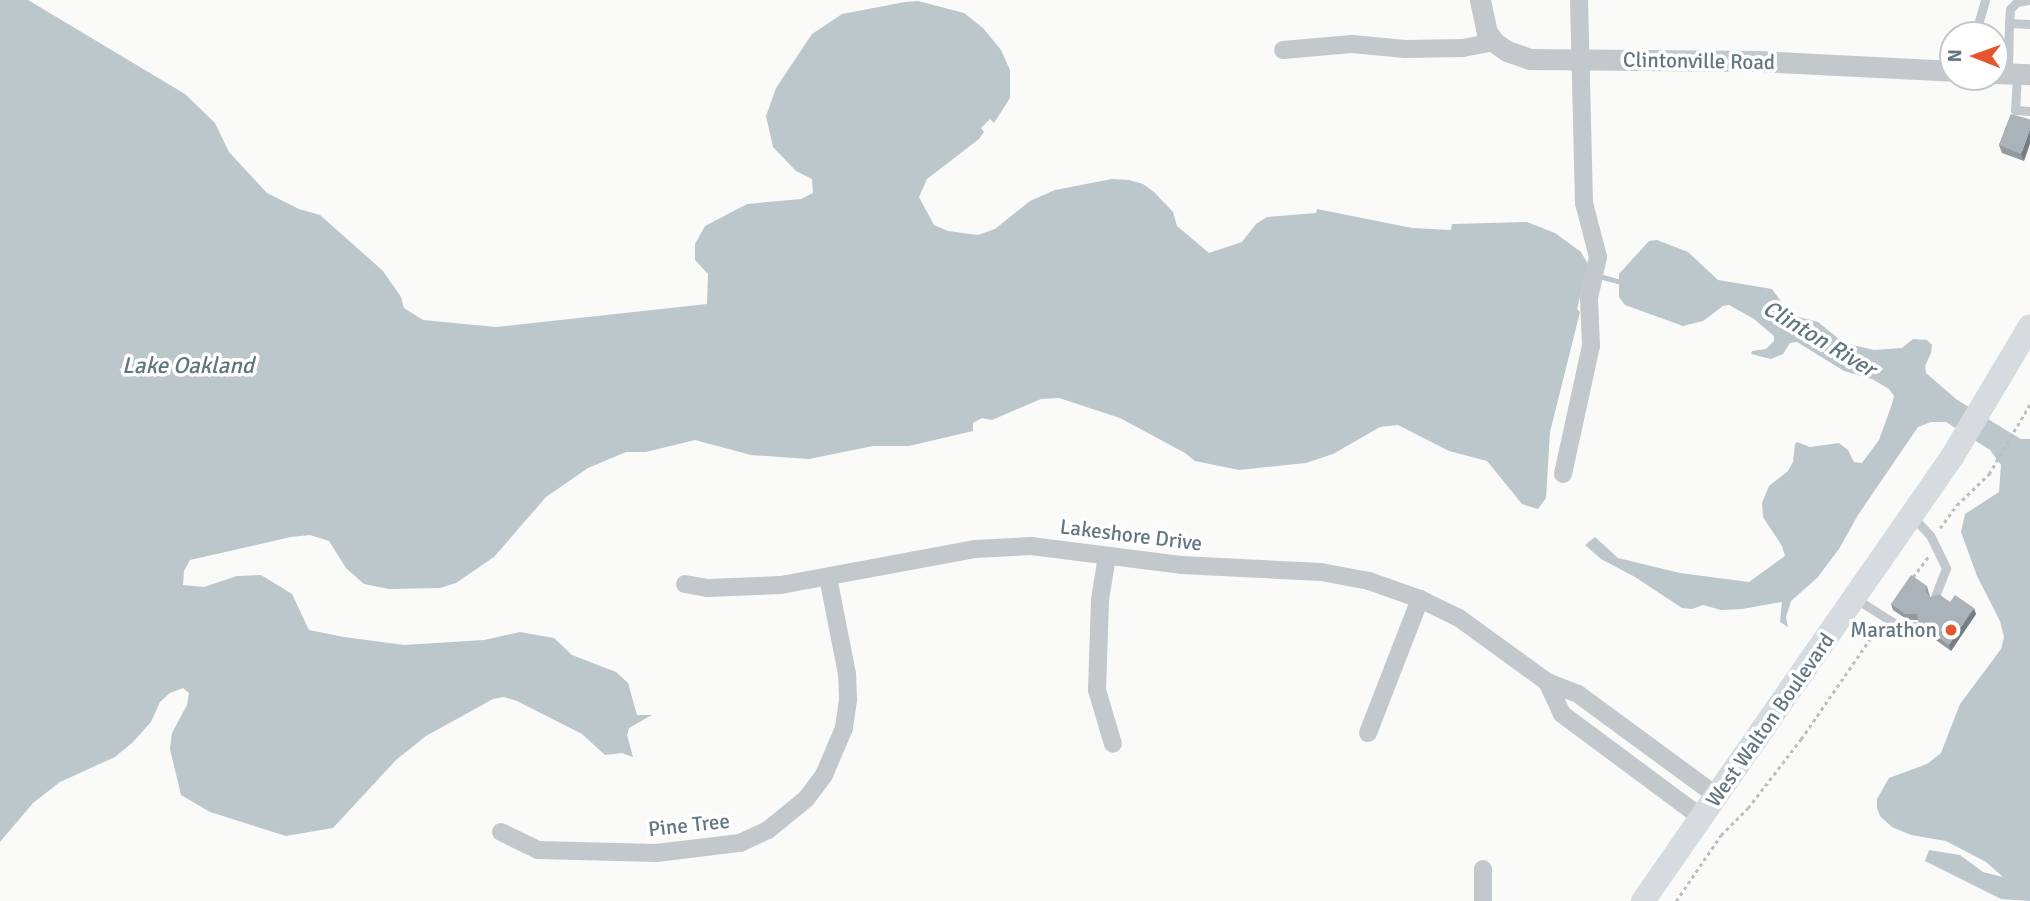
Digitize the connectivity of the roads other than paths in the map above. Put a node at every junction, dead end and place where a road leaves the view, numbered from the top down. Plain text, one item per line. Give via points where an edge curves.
1 (1480, 0) edge
2 (1579, 0) edge
3 (1985, 0) edge
4 (2028, 0) edge
5 (1979, 21) edge
6 (2009, 23) junction
7 (2030, 23) edge
8 (1494, 42) junction
9 (1283, 50) dead end
10 (1581, 60) junction
11 (1939, 70) edge
12 (2012, 73) edge
13 (2030, 111) edge
14 (2030, 326) edge
15 (1563, 474) dead end
16 (1912, 516) junction
17 (1107, 556) junction
18 (828, 577) junction
19 (685, 584) dead end
20 (1936, 597) edge
21 (1854, 598) junction
22 (1420, 599) junction
23 (1916, 626) edge
24 (1547, 682) junction
25 (1368, 733) dead end
26 (1112, 744) dead end
27 (1717, 796) junction
28 (1702, 818) junction
29 (501, 832) dead end
30 (1483, 869) dead end
31 (1483, 901) edge
32 (1643, 901) edge

1 - 8 street via 1486,32
2 - 10 street
3 - 5 lane
4 - 6 lane via 2010,9
6 - 7 lane
6 - 12 lane
8 - 9 street via 1463,48 1352,44
8 - 10 street, Clintonville Road via 1530,59
10 - 11 street, Clintonville Road via 1758,61
10 - 15 street via 1584,203 1598,257 1589,298 1591,345
12 - 13 lane via 2015,110
14 - 16 main road, West Walton Boulevard
16 - 20 lane via 1934,543 1946,568
16 - 21 main road, West Walton Boulevard
17 - 18 street, Lakeshore Drive via 1031,546 976,549
17 - 22 street, Lakeshore Drive via 1321,572 1369,581
17 - 26 street via 1100,600 1097,690
18 - 19 street, Lakeshore Drive via 742,589
18 - 29 street, Pine Tree via 847,674 844,729 824,775 806,799 768,830 740,844 656,853 538,850
21 - 23 lane via 1902,628
21 - 27 main road, West Walton Boulevard
22 - 24 street, Lakeshore Drive via 1482,633
22 - 25 street
24 - 27 street, Lakeshore Drive via 1578,694
24 - 28 street, Lakeshore Drive via 1562,714
27 - 28 main road, West Walton Boulevard
28 - 32 main road, West Walton Boulevard
30 - 31 street

